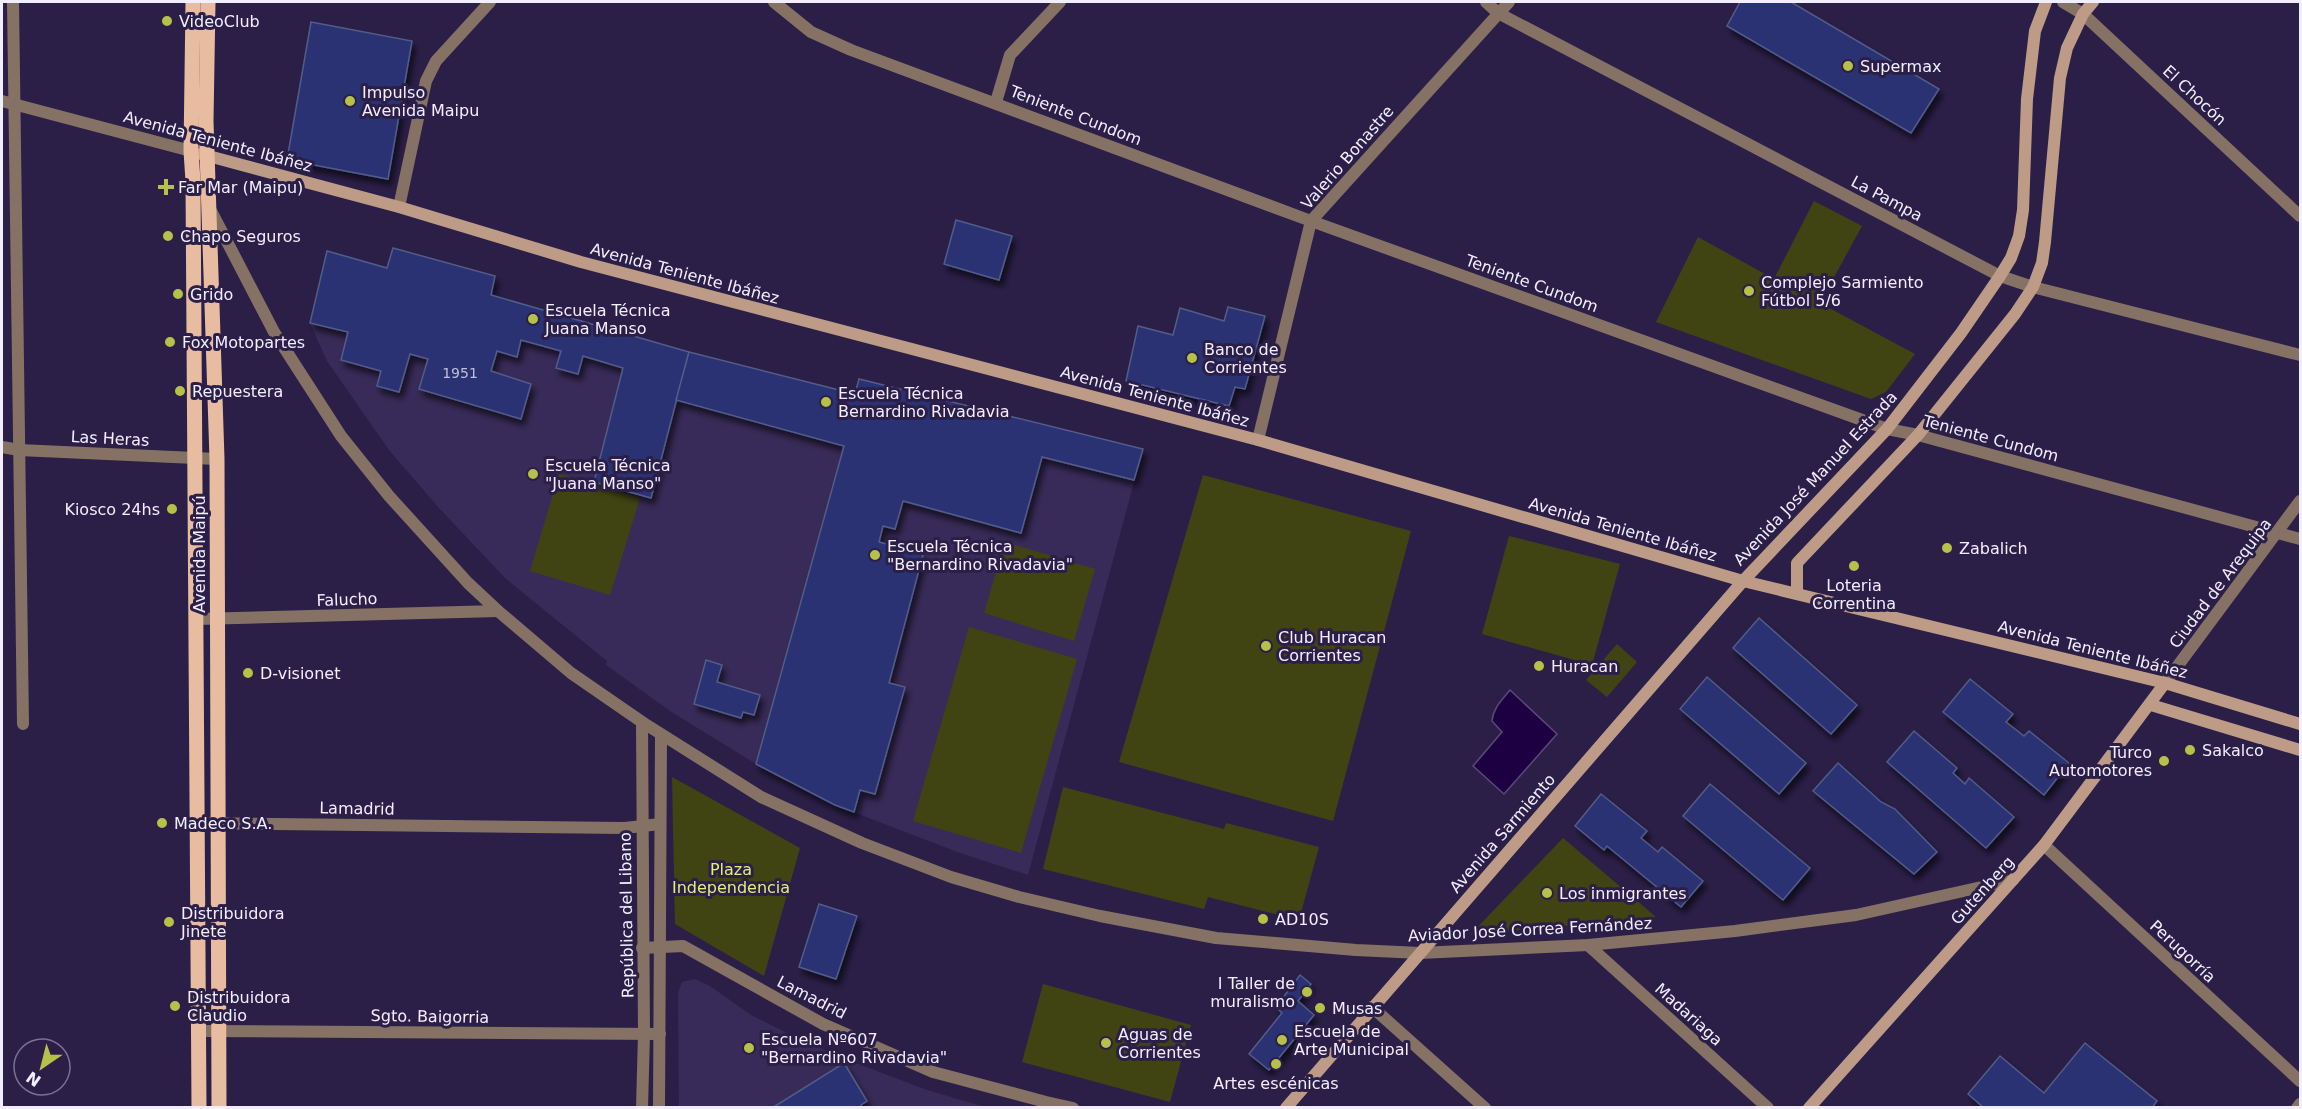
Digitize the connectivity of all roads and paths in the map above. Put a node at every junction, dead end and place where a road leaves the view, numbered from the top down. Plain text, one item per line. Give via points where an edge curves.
1 (12, 2) edge
2 (193, 2) edge
3 (208, 2) edge
4 (490, 2) edge
5 (774, 2) edge
6 (1060, 2) edge
7 (1486, 2) edge
8 (1509, 2) edge
9 (2046, 2) edge
10 (2064, 2) edge
11 (2093, 2) edge
12 (1498, 13) junction
13 (2084, 14) junction
14 (996, 102) junction
15 (8, 103) edge
16 (191, 151) junction
17 (207, 156) junction
18 (209, 206) junction
19 (399, 207) junction
20 (2301, 216) edge
21 (1311, 220) junction
22 (2000, 276) junction
23 (2033, 287) junction
24 (2301, 355) edge
25 (1887, 429) junction
26 (1918, 435) junction
27 (1258, 440) junction
28 (2, 447) edge
29 (20, 450) junction
30 (196, 459) junction
31 (217, 459) junction
32 (2301, 501) edge
33 (2278, 532) junction
34 (2301, 539) edge
35 (1743, 581) junction
36 (1797, 593) junction
37 (498, 611) junction
38 (197, 619) junction
39 (216, 619) junction
40 (2165, 683) junction
41 (2151, 705) junction
42 (642, 722) junction
43 (23, 724) dead end
44 (2301, 724) edge
45 (661, 735) junction
46 (2301, 750) edge
47 (219, 823) junction
48 (198, 824) junction
49 (660, 824) junction
50 (642, 826) junction
51 (2044, 845) junction
52 (2013, 880) junction
53 (1588, 945) junction
54 (642, 948) junction
55 (661, 948) junction
56 (1420, 953) junction
57 (1372, 1007) junction
58 (218, 1030) junction
59 (199, 1031) junction
60 (644, 1034) junction
61 (660, 1034) junction
62 (2301, 1081) edge
63 (2301, 1104) edge
64 (199, 1107) edge
65 (219, 1107) edge
66 (642, 1107) edge
67 (659, 1107) edge
68 (1072, 1107) edge
69 (1286, 1107) edge
70 (1485, 1107) edge
71 (1768, 1107) edge
72 (1809, 1107) edge
73 (2297, 1107) edge

1 - 15 street
2 - 16 main road, Avenida Maipú
3 - 17 main road, Avenida Maipú
4 - 19 street via 436,61 426,81
5 - 14 street, Teniente Cundom via 811,32
6 - 14 street via 1010,55
7 - 12 street, La Pampa
8 - 12 street, Valerio Bonastre
9 - 22 main road, Avenida José Manuel Estrada via 2035,31 2027,99 2019,236
10 - 13 street, El Chocón
11 - 13 main road
12 - 21 street, Valerio Bonastre
12 - 22 street, La Pampa
13 - 20 street, El Chocón
13 - 23 main road via 2067,48 2060,78 2045,242
14 - 21 street, Teniente Cundom
15 - 16 street, Avenida Teniente Ibáñez
15 - 29 street
16 - 17 main road, Avenida Teniente Ibáñez
16 - 18 street, Aviador José Correa Fernández
16 - 30 main road, Avenida Maipú
17 - 18 main road, Avenida Maipú
17 - 19 main road, Avenida Teniente Ibáñez
18 - 31 main road, Avenida Maipú
18 - 37 street, Aviador José Correa Fernández via 274,332 341,436 388,496
19 - 27 main road, Avenida Teniente Ibáñez via 581,262
21 - 25 street, Teniente Cundom
21 - 27 street, Valerio Bonastre
22 - 23 street, La Pampa
22 - 25 main road, Avenida José Manuel Estrada
23 - 24 street, La Pampa
23 - 26 main road
25 - 26 street, Teniente Cundom
25 - 35 main road, Avenida José Manuel Estrada
26 - 33 street, Teniente Cundom
26 - 36 main road via 1797,563
27 - 35 main road, Avenida Teniente Ibáñez
28 - 29 street, Las Heras
29 - 30 street, Las Heras
29 - 43 street
30 - 31 street, Las Heras
30 - 38 main road, Avenida Maipú
31 - 39 main road, Avenida Maipú
32 - 33 street, Ciudad de Arequipa
33 - 34 street, Teniente Cundom
33 - 40 street, Ciudad de Arequipa
35 - 36 main road, Avenida Teniente Ibáñez
35 - 56 main road, Avenida Sarmiento
36 - 40 main road, Avenida Teniente Ibáñez
37 - 39 street, Falucho
37 - 42 street, Aviador José Correa Fernández via 572,673
38 - 39 street, Falucho
38 - 48 main road, Avenida Maipú
39 - 47 main road, Avenida Maipú
40 - 41 main road, Gutenberg
40 - 44 main road, Avenida Teniente Ibáñez
41 - 46 main road
41 - 51 main road, Gutenberg
42 - 45 street, Aviador José Correa Fernández
42 - 50 street, República del Libano
45 - 49 street, República del Libano
45 - 56 street, Aviador José Correa Fernández via 761,797 862,843 951,877 1019,897 1216,938
47 - 48 street, Lamadrid
47 - 50 street, Lamadrid
47 - 58 main road, Avenida Maipú
48 - 59 main road, Avenida Maipú
49 - 50 street, Lamadrid
49 - 55 street, República del Libano
50 - 54 street, República del Libano
51 - 52 main road, Gutenberg
51 - 62 street, Perugorría
52 - 53 street, Aviador José Correa Fernández via 1856,915
52 - 72 main road, Gutenberg
53 - 56 street, Aviador José Correa Fernández
53 - 71 street, Madariaga
54 - 55 street, Lamadrid
54 - 60 street, República del Libano
55 - 61 street, República del Libano
55 - 68 street, Lamadrid via 683,946 823,1024 933,1072
56 - 57 main road, Avenida Sarmiento
57 - 69 main road, Avenida Sarmiento
57 - 70 street
58 - 59 street, Sgto. Baigorria
58 - 60 street, Sgto. Baigorria
58 - 65 main road, Avenida Maipú
59 - 64 main road, Avenida Maipú
60 - 61 street, Sgto. Baigorria
60 - 66 street, República del Libano
61 - 67 street, República del Libano
63 - 73 street

